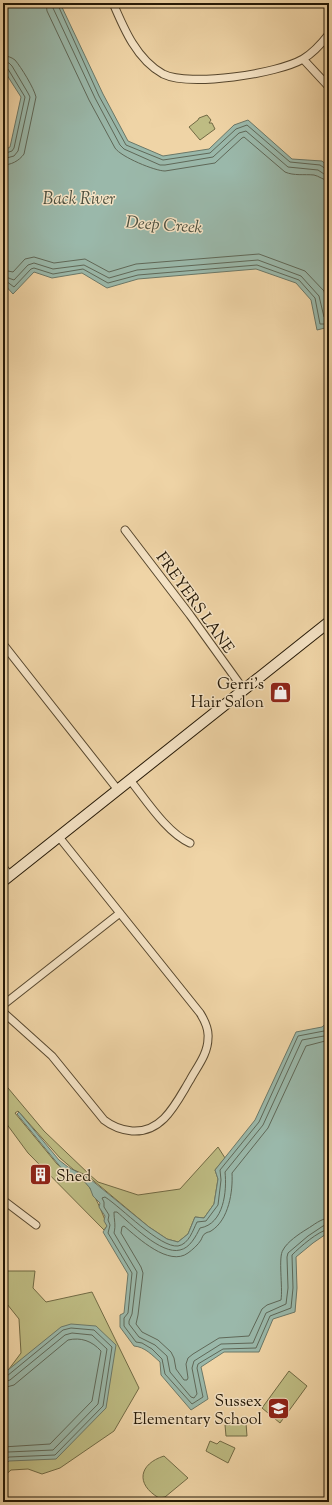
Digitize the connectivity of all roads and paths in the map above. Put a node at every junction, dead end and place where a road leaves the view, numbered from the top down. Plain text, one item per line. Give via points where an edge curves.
1 (113, 3) edge
2 (326, 3) edge
3 (329, 5) edge
4 (329, 34) edge
5 (303, 58) junction
6 (329, 86) edge
7 (125, 530) dead end
8 (329, 622) edge
9 (3, 644) edge
10 (244, 690) junction
11 (130, 780) junction
12 (118, 790) junction
13 (59, 837) junction
14 (190, 843) dead end
15 (5, 875) edge
16 (120, 913) junction
17 (3, 1005) edge
18 (3, 1012) edge
19 (3, 1200) edge
20 (36, 1224) dead end

1 - 5 street via 125,31 141,56 168,76 195,79 242,76 269,71
2 - 3 street
4 - 5 street
5 - 6 street
7 - 10 street, FREYERS LANE
8 - 10 street
9 - 12 street
10 - 11 street
11 - 12 street
11 - 14 street via 172,831
12 - 13 street
13 - 15 street
13 - 16 street
16 - 17 street
16 - 18 street via 200,1013 207,1027 208,1047 205,1054 168,1114 159,1124 144,1131 136,1131 118,1129 104,1120 52,1056
19 - 20 street

